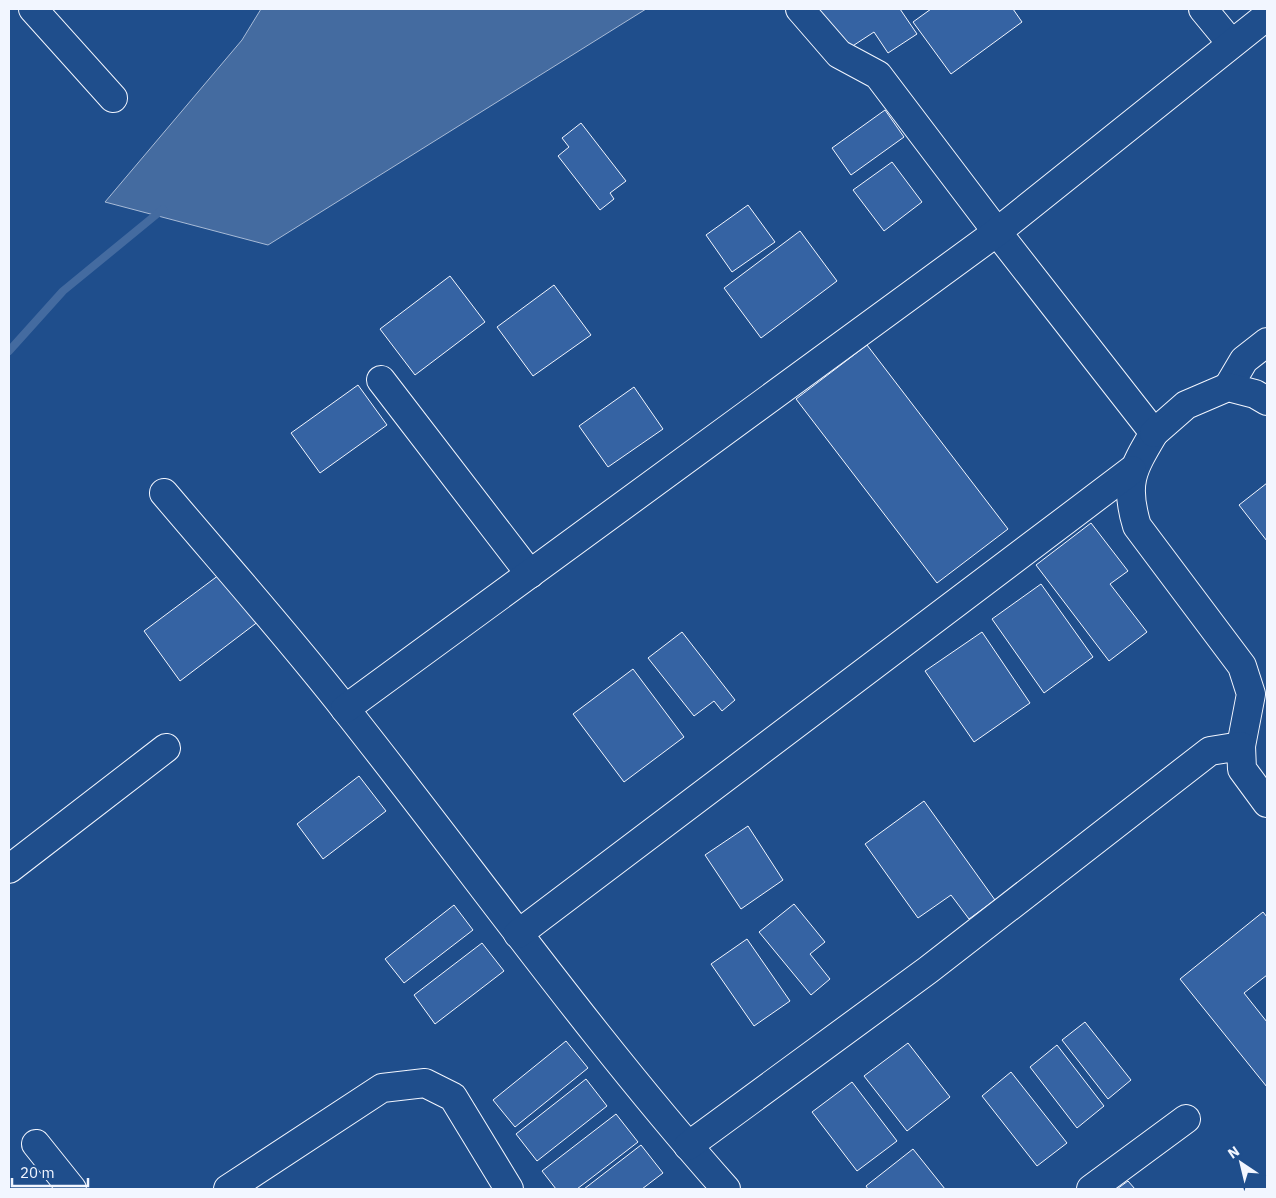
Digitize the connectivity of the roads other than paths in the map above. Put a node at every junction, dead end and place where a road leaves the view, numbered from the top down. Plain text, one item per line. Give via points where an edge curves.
1 (33, 9) edge
2 (800, 9) edge
3 (1203, 9) edge
4 (1267, 16) edge
5 (1231, 43) junction
6 (113, 98) dead end
7 (997, 232) junction
8 (1267, 342) edge
9 (381, 380) dead end
10 (1228, 387) junction
11 (1267, 401) edge
12 (1154, 433) junction
13 (1132, 470) junction
14 (164, 493) dead end
15 (530, 574) junction
16 (345, 709) junction
17 (1241, 746) junction
18 (166, 748) dead end
19 (1267, 803) edge
20 (9, 869) edge
21 (518, 934) junction
22 (1186, 1119) dead end
23 (36, 1144) dead end
24 (688, 1146) junction
25 (72, 1189) edge
26 (228, 1189) edge
27 (509, 1189) edge
28 (726, 1189) edge
29 (1091, 1189) edge

1 - 6 street
2 - 7 street via 839,54 878,74
3 - 5 street
4 - 5 street
5 - 7 street
7 - 12 street
7 - 15 street
8 - 10 street via 1244,360
9 - 15 street
10 - 11 street via 1255,394
10 - 12 street via 1186,405
12 - 13 street
13 - 17 street via 1131,505 1138,526 1242,666 1252,694
13 - 21 street
14 - 16 street
15 - 16 street
16 - 21 street
17 - 19 street via 1242,769
17 - 24 street via 1210,751 928,970
18 - 20 street
21 - 24 street
22 - 29 street
23 - 25 street
24 - 28 street
26 - 27 street via 382,1088 425,1083 453,1096

